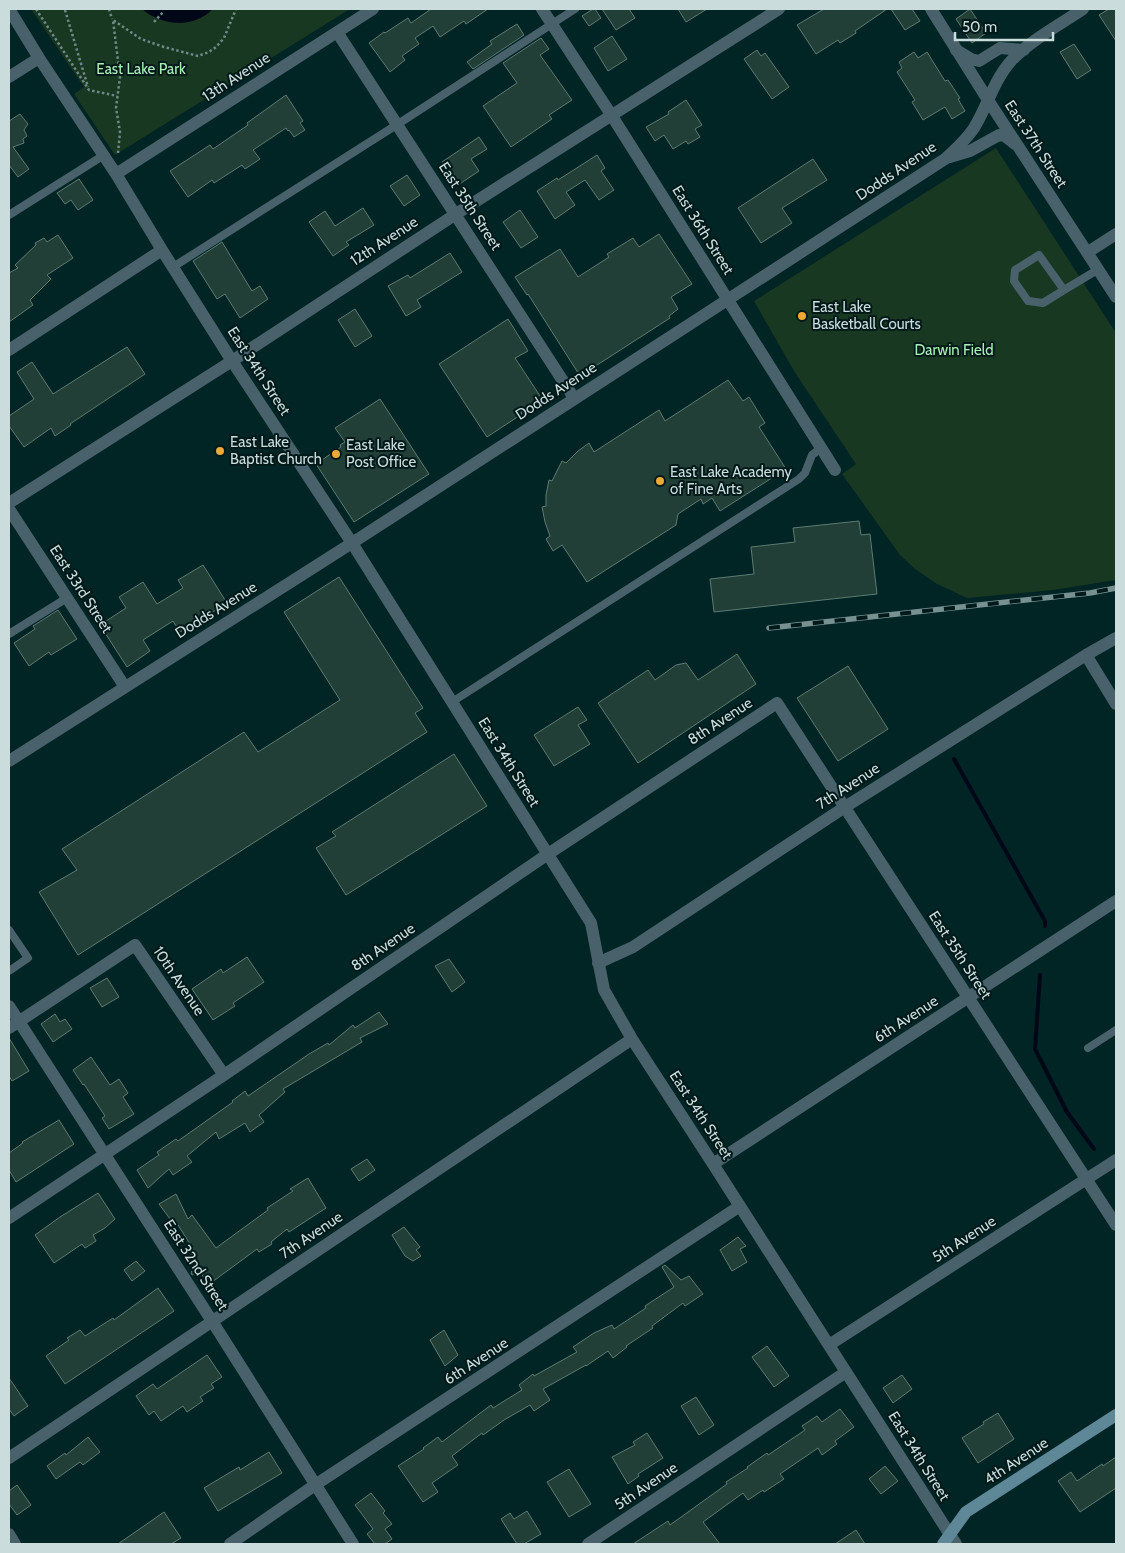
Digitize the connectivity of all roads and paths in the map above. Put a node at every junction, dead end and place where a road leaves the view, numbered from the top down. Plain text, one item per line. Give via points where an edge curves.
1 (10, 9) edge
2 (36, 9) edge
3 (110, 9) edge
4 (236, 9) edge
5 (373, 9) edge
6 (542, 9) edge
7 (575, 9) edge
8 (779, 9) edge
9 (931, 9) edge
10 (1083, 9) edge
11 (64, 10) edge
12 (164, 11) dead end
13 (112, 20) junction
14 (154, 22) dead end
15 (552, 24) junction
16 (337, 32) junction
17 (956, 50) junction
18 (1024, 50) junction
19 (39, 58) junction
20 (9, 77) edge
21 (89, 90) junction
22 (118, 96) junction
23 (988, 100) junction
24 (612, 116) junction
25 (398, 124) junction
26 (1018, 147) junction
27 (118, 153) dead end
28 (104, 155) junction
29 (945, 159) junction
30 (116, 174) junction
31 (456, 214) junction
32 (9, 215) edge
33 (1116, 234) edge
34 (162, 250) junction
35 (1088, 252) junction
36 (173, 267) junction
37 (1099, 269) junction
38 (1064, 290) junction
39 (1116, 296) edge
40 (727, 300) junction
41 (9, 350) edge
42 (232, 361) junction
43 (574, 398) junction
44 (821, 448) junction
45 (835, 470) dead end
46 (9, 503) edge
47 (9, 508) edge
48 (352, 542) junction
49 (67, 598) junction
50 (9, 634) edge
51 (1116, 638) edge
52 (1086, 656) junction
53 (125, 687) junction
54 (452, 702) junction
55 (777, 703) joint
56 (1116, 704) edge
57 (9, 761) edge
58 (845, 807) junction
59 (548, 854) junction
60 (1116, 901) edge
61 (9, 930) edge
62 (598, 963) junction
63 (9, 971) edge
64 (969, 998) junction
65 (9, 1006) edge
66 (14, 1025) edge
67 (1116, 1030) edge
68 (632, 1039) junction
69 (1088, 1048) dead end
70 (224, 1075) junction
71 (104, 1154) junction
72 (1116, 1160) edge
73 (714, 1164) junction
74 (1087, 1180) junction
75 (740, 1206) junction
76 (9, 1218) edge
77 (1116, 1225) edge
78 (212, 1321) junction
79 (829, 1345) junction
80 (846, 1372) junction
81 (1116, 1415) edge
82 (9, 1458) edge
83 (315, 1485) junction
84 (9, 1534) edge
85 (950, 1542) edge
86 (15, 1544) edge
87 (230, 1544) edge
88 (352, 1544) edge
89 (588, 1544) edge

1 - 19 street, East 34th Street
2 - 21 path
3 - 13 path
4 - 13 path via 224,38 209,52 198,56 141,39
5 - 16 street, 13th Avenue
6 - 15 street, East 36th Street
7 - 15 lane
8 - 24 street, 12th Avenue
9 - 17 street, East 37th Street
10 - 18 street, Dodds Avenue
11 - 21 path
12 - 14 path
13 - 22 path via 120,77
15 - 24 street, East 36th Street
15 - 25 lane
16 - 25 street, East 35th Street
16 - 30 street, 13th Avenue
17 - 18 street via 978,61 1000,48
17 - 23 street, East 37th Street
18 - 23 street, Dodds Avenue via 1011,61
19 - 20 street
19 - 28 street, East 34th Street
21 - 22 path
22 - 27 path
23 - 26 street, East 37th Street
23 - 29 street, Dodds Avenue via 975,127
24 - 31 street, 12th Avenue
24 - 40 street, East 36th Street
25 - 31 street, East 35th Street
25 - 36 lane
26 - 29 street via 999,135 970,151
26 - 35 street, East 37th Street
28 - 30 street, East 34th Street
28 - 32 lane
29 - 40 street, Dodds Avenue
30 - 34 street, East 34th Street
31 - 42 street, 12th Avenue
31 - 43 street, East 35th Street
33 - 35 street
34 - 36 street, East 34th Street
34 - 41 street
35 - 37 street, East 37th Street
36 - 42 street, East 34th Street
37 - 38 lane
37 - 39 street, East 37th Street
38 - 38 lane via 1039,255 1015,270 1014,281 1028,301 1044,303
40 - 43 street, Dodds Avenue
40 - 44 street, East 36th Street
42 - 46 street, 12th Avenue
42 - 48 street, East 34th Street
43 - 48 street, Dodds Avenue
44 - 45 street, East 36th Street
44 - 54 lane via 812,456 799,479
47 - 49 street, East 33rd Street
48 - 53 street, Dodds Avenue
48 - 54 street, East 34th Street
49 - 50 lane
49 - 53 street, East 33rd Street
51 - 52 street, 7th Avenue
52 - 56 street
52 - 58 street, 7th Avenue
53 - 57 street, Dodds Avenue
54 - 59 street, East 34th Street
55 - 58 street, East 35th Street
55 - 59 street, 8th Avenue
58 - 62 street, 7th Avenue via 633,947
58 - 64 street, East 35th Street
59 - 62 street, East 34th Street via 592,923
59 - 70 street, 8th Avenue
60 - 64 street, 6th Avenue
61 - 63 lane via 28,958
62 - 68 street, East 34th Street via 604,990
64 - 73 street, 6th Avenue
64 - 74 street, East 35th Street
65 - 66 street, East 32nd Street
66 - 70 street, 10th Avenue via 135,945
66 - 71 street, East 32nd Street
67 - 69 lane
68 - 73 street, East 34th Street
68 - 78 street, 7th Avenue
70 - 71 street, 8th Avenue
71 - 76 street, 8th Avenue
71 - 78 street, East 32nd Street
72 - 74 street, 5th Avenue
73 - 75 street, East 34th Street
74 - 77 street, East 35th Street
74 - 79 street, 5th Avenue
75 - 79 street, East 34th Street
75 - 83 street, 6th Avenue
78 - 82 street, 7th Avenue
78 - 83 street, East 32nd Street
79 - 80 street, East 34th Street
80 - 85 street, East 34th Street
80 - 89 street, 5th Avenue
81 - 85 main road, 4th Avenue via 966,1512
83 - 87 street, 6th Avenue
83 - 88 street, East 32nd Street
84 - 86 street

